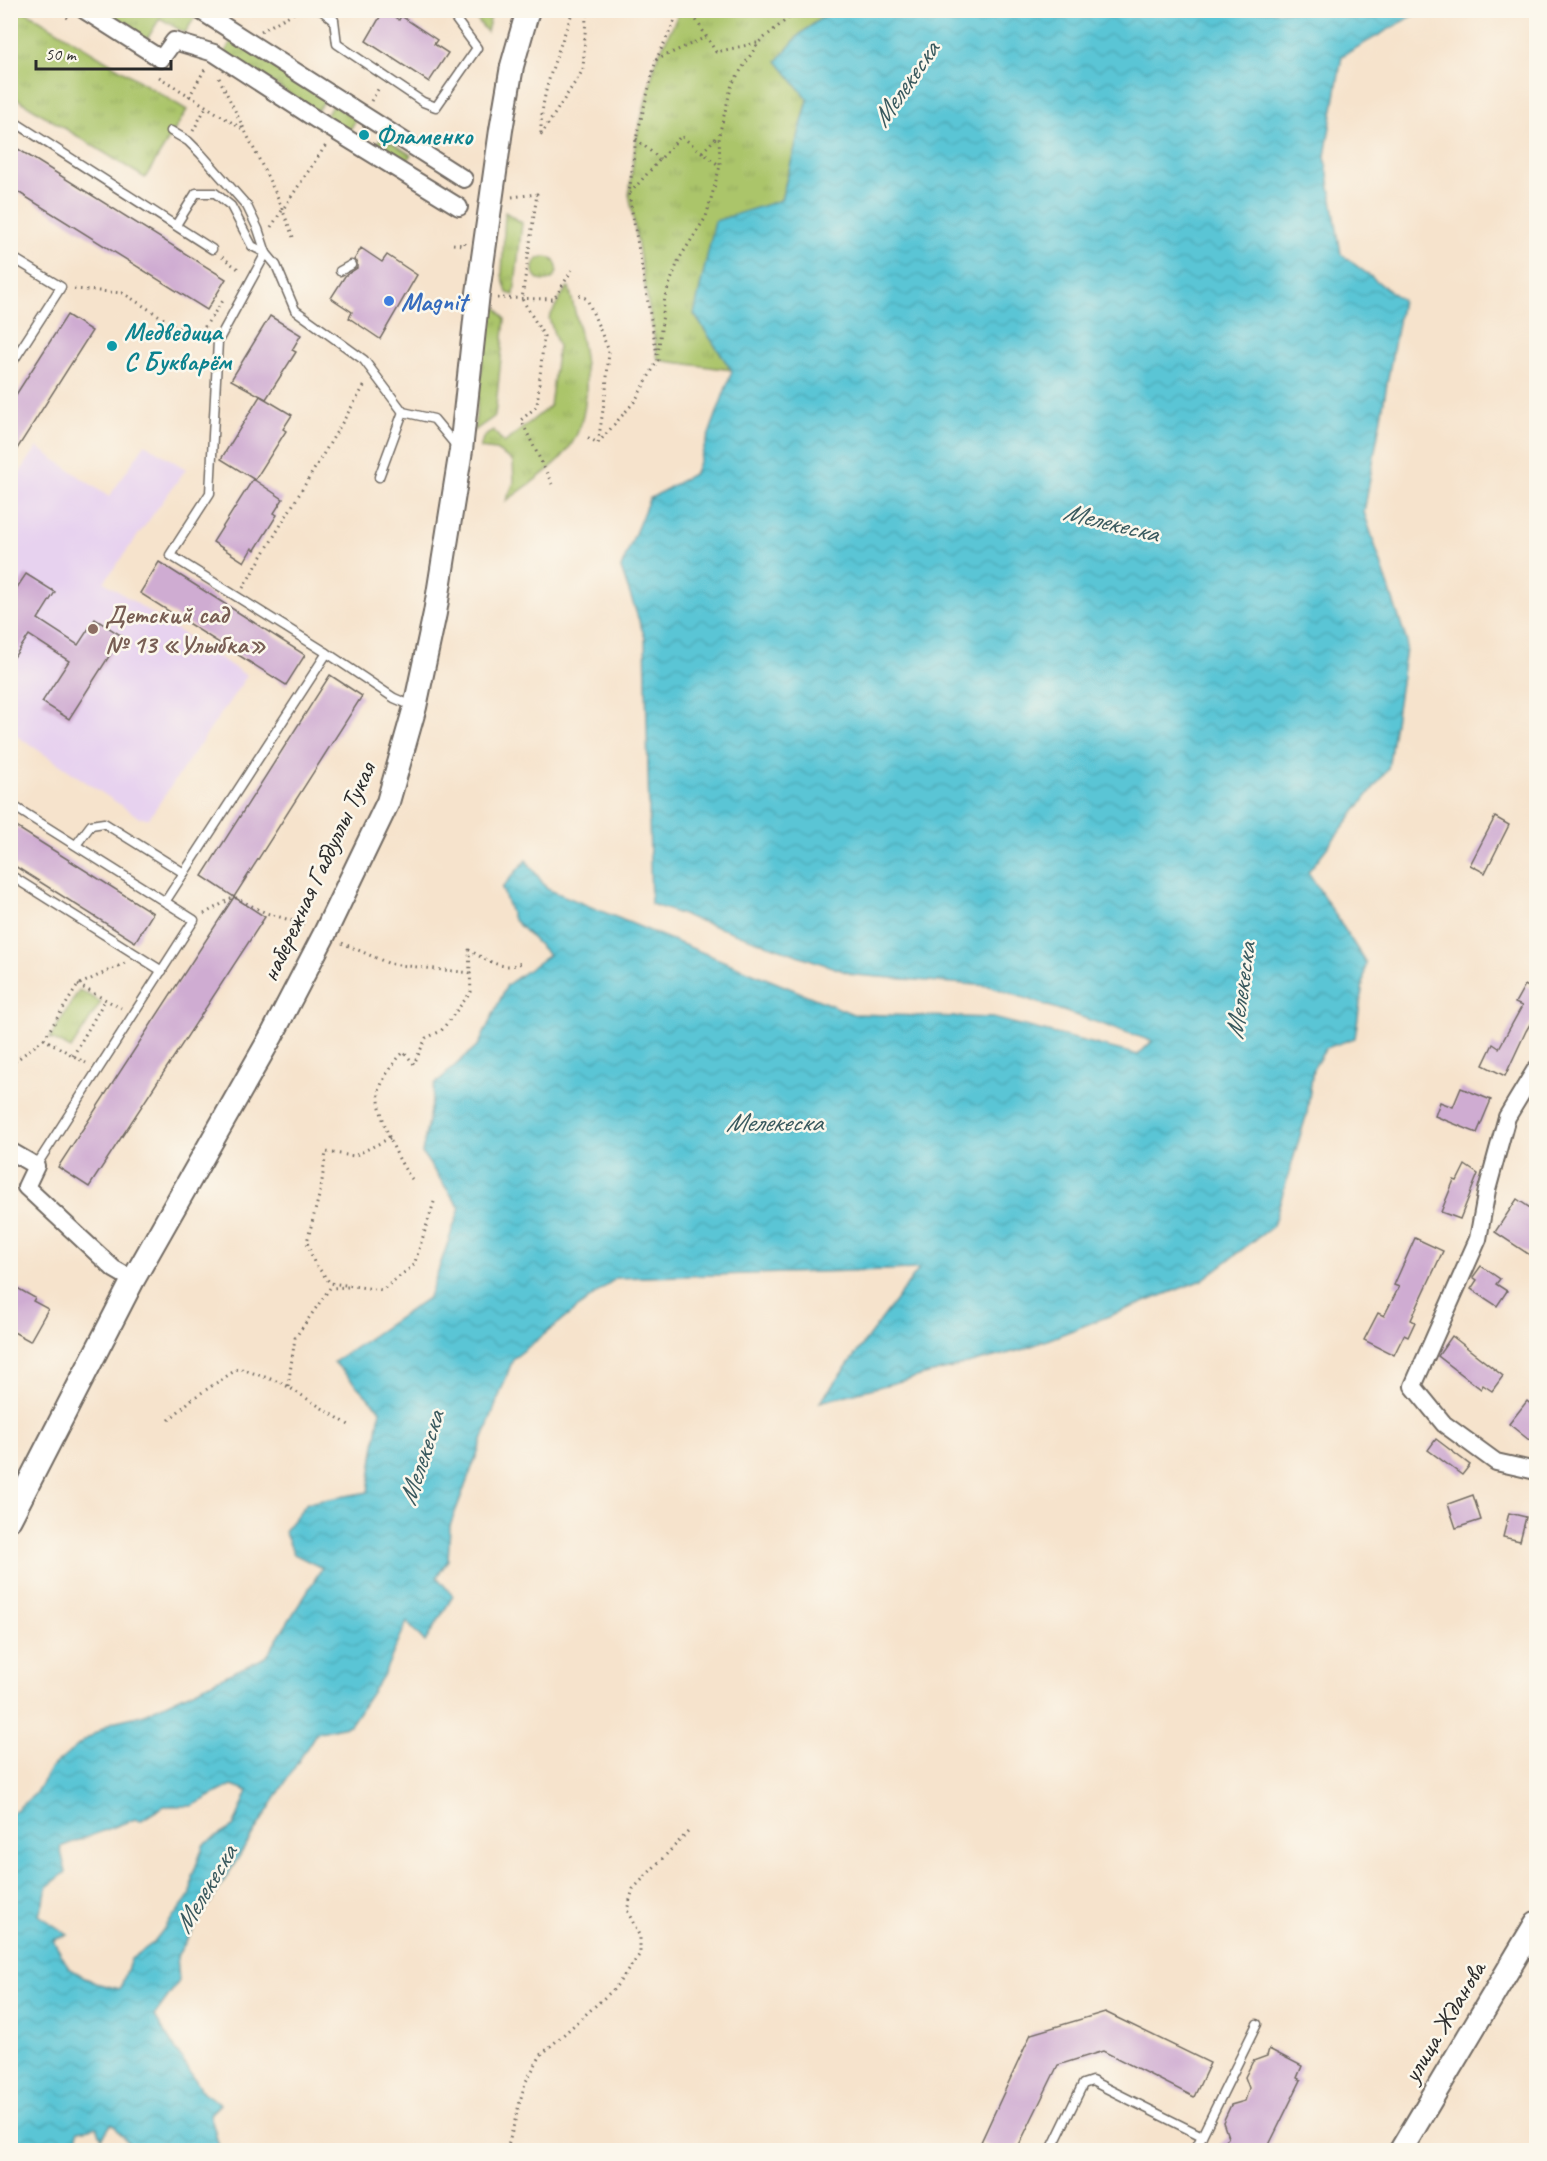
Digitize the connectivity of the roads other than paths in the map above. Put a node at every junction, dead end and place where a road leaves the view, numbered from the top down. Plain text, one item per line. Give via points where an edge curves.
1 (84, 10) edge
2 (199, 10) edge
3 (321, 10) edge
4 (449, 10) edge
5 (528, 10) edge
6 (10, 119) edge
7 (171, 131) dead end
8 (464, 179) dead end
9 (459, 207) dead end
10 (176, 225) junction
11 (212, 249) road end
12 (266, 253) junction
13 (10, 256) edge
14 (351, 265) dead end
15 (340, 271) dead end
16 (10, 366) edge
17 (403, 411) junction
18 (461, 450) junction
19 (379, 477) dead end
20 (327, 653) junction
21 (416, 707) junction
22 (10, 804) edge
23 (76, 845) junction
24 (184, 873) junction
25 (10, 875) edge
26 (165, 902) junction
27 (162, 971) junction
28 (1536, 1069) edge
29 (10, 1151) edge
30 (36, 1166) junction
31 (133, 1280) junction
32 (1536, 1471) edge
33 (10, 1519) edge
34 (1536, 1923) edge
35 (1257, 2024) dead end
36 (1202, 2136) junction
37 (1050, 2151) edge
38 (1195, 2151) edge
39 (1401, 2151) edge

1 - 9 street via 161,59 174,41 214,53
2 - 8 street
3 - 4 lane via 334,20 336,44 436,107 477,48
5 - 18 main road, набережная Габдуллы Тукая via 512,66 501,130
6 - 10 lane
7 - 12 lane via 188,141 247,207
10 - 11 lane
10 - 12 lane via 196,193 214,193 231,207 252,246
12 - 17 lane via 276,265 295,310 364,360
12 - 20 lane via 219,341 210,493 170,555
13 - 16 lane via 61,287
14 - 15 lane
17 - 18 lane via 434,419
17 - 19 lane
18 - 21 main road, набережная Габдуллы Тукая
20 - 21 lane via 394,698
20 - 24 lane
21 - 31 main road, набережная Габдуллы Тукая via 388,802 324,935
22 - 23 lane
23 - 24 lane via 91,825 104,823
23 - 26 lane
24 - 26 lane
25 - 27 lane
26 - 27 lane via 194,920
27 - 30 lane
28 - 32 street via 1507,1117 1478,1239 1413,1386 1444,1425 1496,1462
29 - 30 street
30 - 31 street via 26,1187 114,1269
31 - 33 main road, набережная Габдуллы Тукая
34 - 39 main road, улица Жданова
35 - 36 lane
36 - 37 lane via 1092,2082 1083,2084
36 - 38 lane

